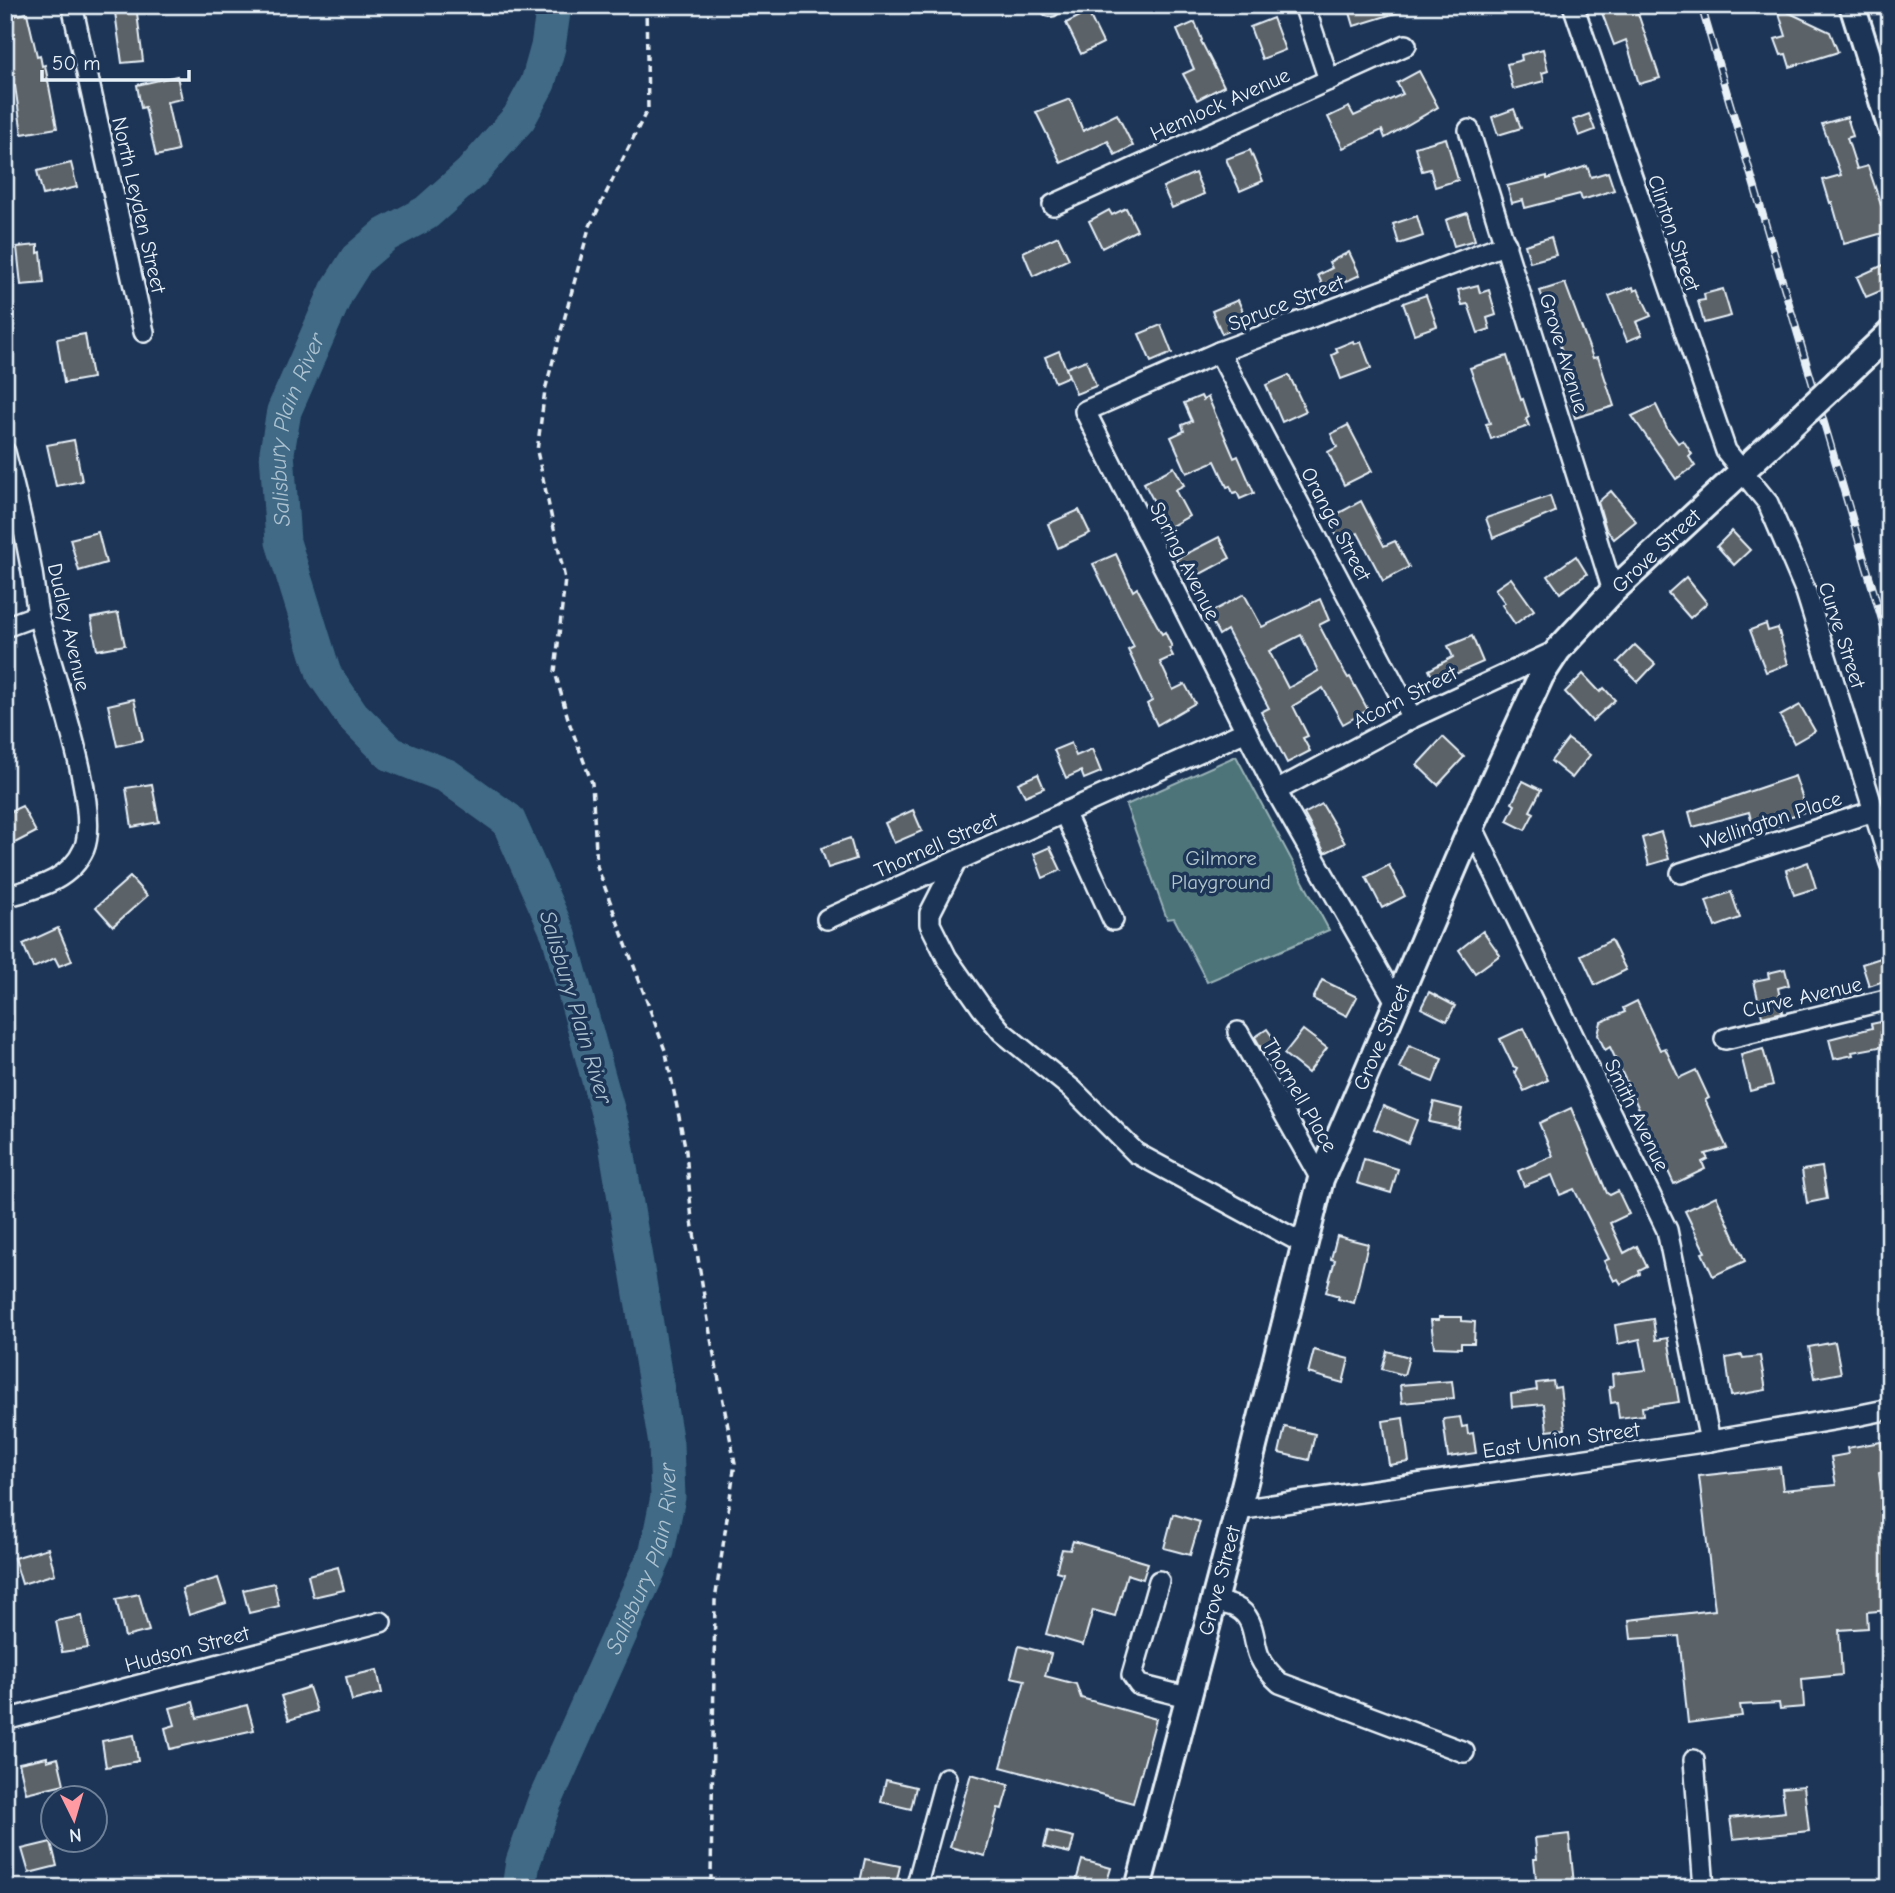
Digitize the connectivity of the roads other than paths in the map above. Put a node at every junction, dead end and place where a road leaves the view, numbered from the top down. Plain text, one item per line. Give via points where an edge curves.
1 (72, 5) edge
2 (1304, 5) edge
3 (1573, 5) edge
4 (1852, 5) edge
5 (1406, 45) dead end
6 (1329, 80) junction
7 (1890, 126) edge
8 (1469, 130) dead end
9 (1053, 205) dead end
10 (1506, 244) junction
11 (144, 332) dead end
12 (1890, 333) edge
13 (1219, 352) junction
14 (1085, 411) joint
15 (5, 452) edge
16 (1742, 471) junction
17 (1613, 591) junction
18 (38, 615) junction
19 (5, 627) edge
20 (1558, 650) junction
21 (1412, 718) junction
22 (1246, 731) junction
23 (1276, 791) junction
24 (1874, 811) junction
25 (1064, 812) junction
26 (1472, 825) junction
27 (956, 862) junction
28 (1890, 863) edge
29 (1681, 873) dead end
30 (5, 897) edge
31 (827, 919) dead end
32 (1113, 919) dead end
33 (1890, 999) edge
34 (1396, 1002) junction
35 (1238, 1032) dead end
36 (1725, 1039) dead end
37 (1321, 1179) junction
38 (1304, 1244) junction
39 (1890, 1409) edge
40 (1710, 1441) junction
41 (1238, 1510) junction
42 (1159, 1581) dead end
43 (1213, 1601) junction
44 (381, 1622) dead end
45 (1187, 1697) junction
46 (5, 1720) edge
47 (1464, 1752) dead end
48 (1694, 1760) dead end
49 (946, 1778) dead end
50 (916, 1888) edge
51 (1138, 1888) edge
52 (1704, 1888) edge

1 - 11 street, North Leyden Street
2 - 6 street
3 - 16 street, Clinton Street via 1726,451
4 - 7 main road
5 - 6 street, Hemlock Avenue
6 - 9 street, Hemlock Avenue
8 - 10 street, Grove Avenue
10 - 13 street, Spruce Street
10 - 17 street, Grove Avenue
12 - 16 main road, Grove Street, bridge
13 - 14 street, Spruce Street
13 - 21 street, Orange Street
14 - 22 street, Spring Avenue
15 - 18 street, Dudley Avenue
16 - 17 main road, Grove Street
16 - 24 street, Curve Street via 1768,503 1806,592
17 - 20 main road, Grove Street
18 - 19 street
18 - 30 street, Dudley Avenue via 76,752 88,837 74,866 56,880
20 - 21 street, Acorn Street
20 - 26 main road, Grove Street via 1541,676
21 - 23 street, Acorn Street
22 - 23 street, Spring Avenue
22 - 25 street
23 - 34 street, Spring Avenue
24 - 28 street, Curve Street
24 - 29 street, Wellington Place
25 - 27 street, Thornell Street
25 - 32 street
26 - 34 main road, Grove Street
26 - 40 street, Smith Avenue via 1667,1230
27 - 31 street, Thornell Street
27 - 38 street via 930,913 930,924 947,958 1002,1032 1072,1089 1136,1153
33 - 36 street, Curve Avenue
34 - 37 main road, Grove Street
35 - 37 street, Thornell Place
37 - 38 main road, Grove Street
38 - 41 main road, Grove Street
39 - 40 street, East Union Street
40 - 41 street, East Union Street
41 - 43 main road, Grove Street
42 - 45 street via 1132,1675 1139,1685
43 - 45 main road, Grove Street
43 - 47 street via 1237,1607 1249,1619 1258,1653 1280,1683
44 - 46 street, Hudson Street
45 - 51 main road, Grove Street
48 - 52 street
49 - 50 street

